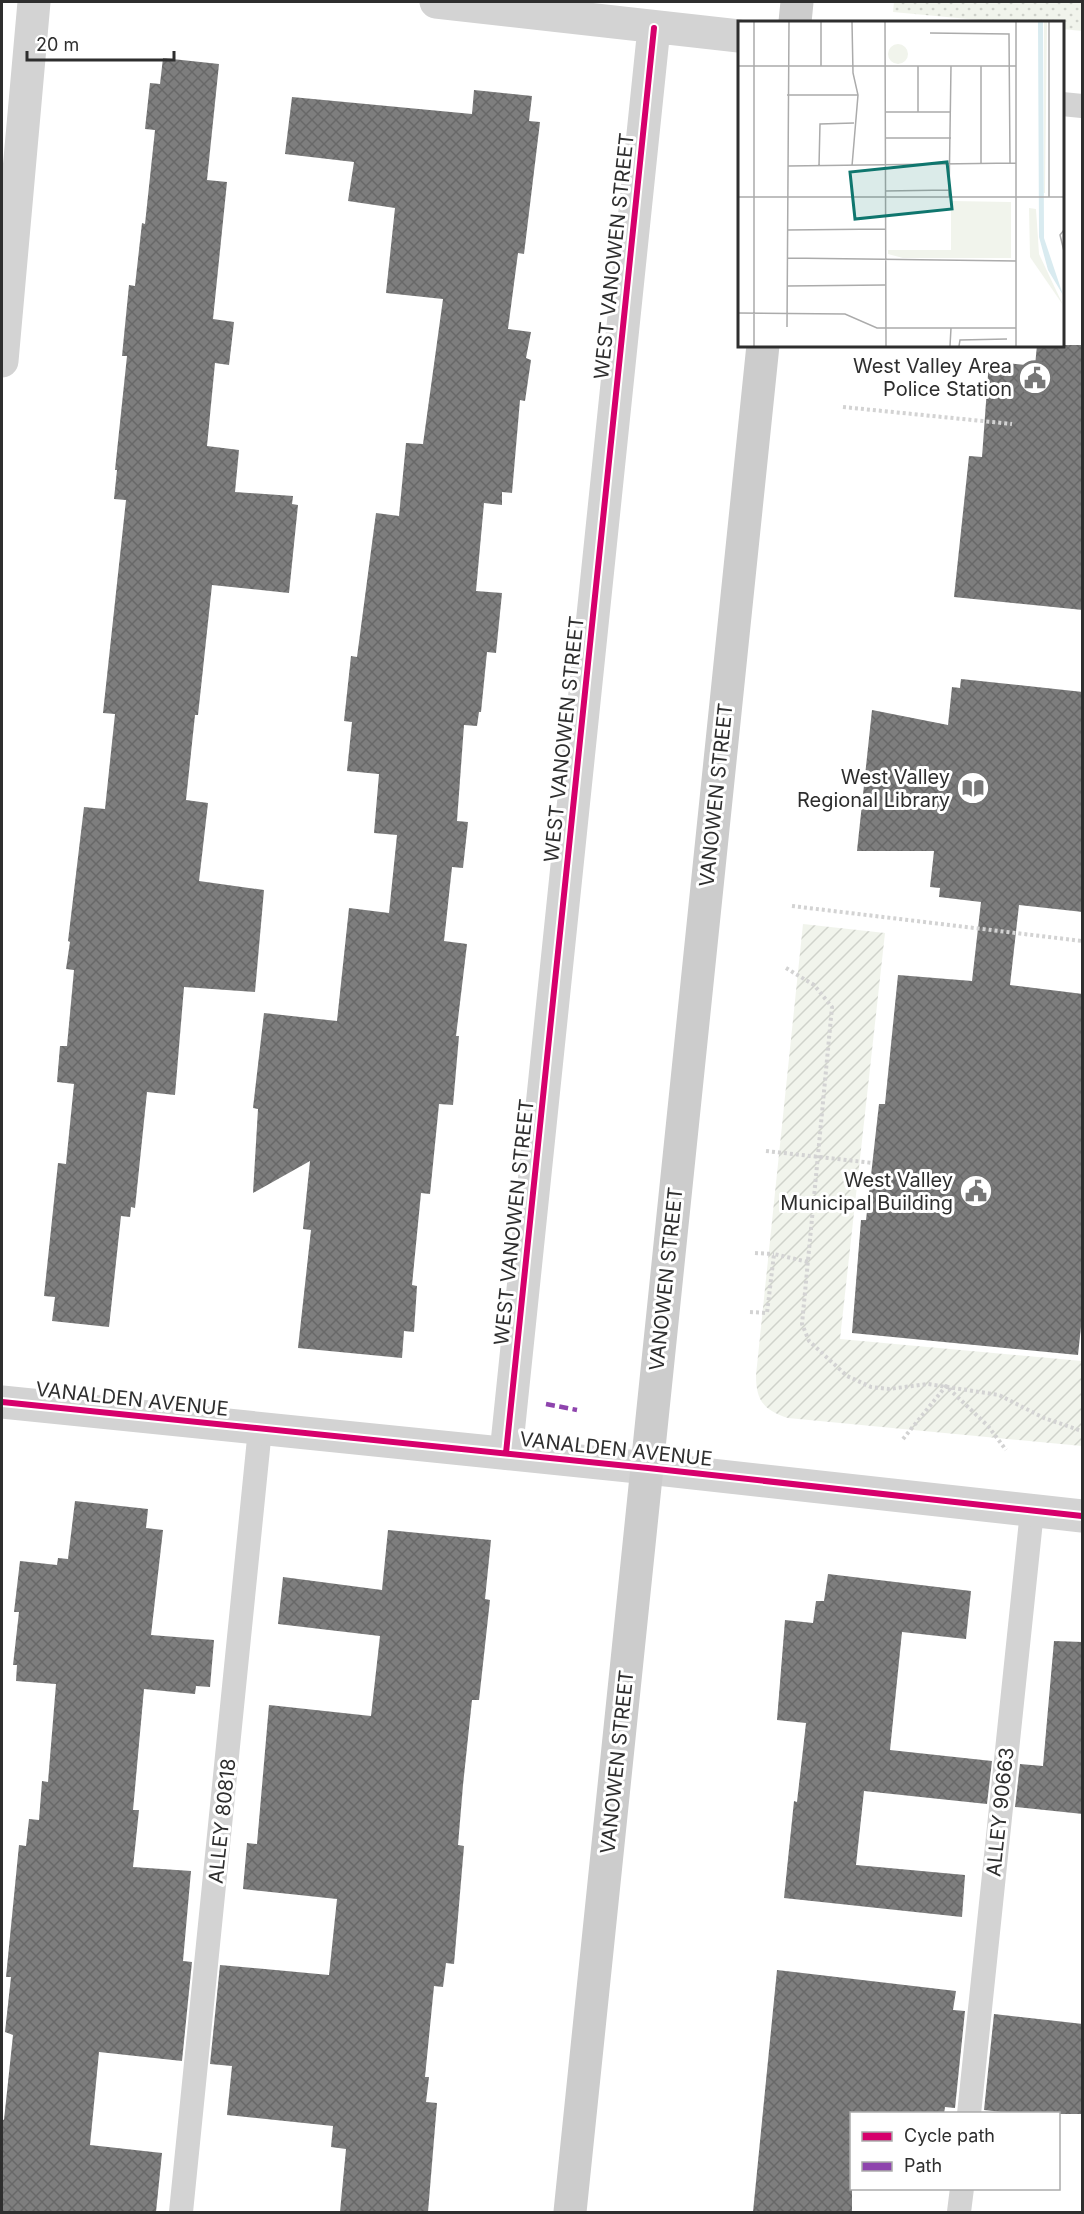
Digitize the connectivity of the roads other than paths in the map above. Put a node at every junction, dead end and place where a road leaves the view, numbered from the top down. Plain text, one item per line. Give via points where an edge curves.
1 (34, 2) edge
2 (436, 2) edge
3 (797, 2) edge
4 (795, 21) edge
5 (654, 28) junction
6 (738, 36) edge
7 (1063, 104) edge
8 (1083, 106) edge
9 (763, 346) edge
10 (2, 361) edge
11 (2, 1402) edge
12 (260, 1429) junction
13 (506, 1453) junction
14 (648, 1468) junction
15 (1032, 1511) junction
16 (1083, 1516) edge
17 (969, 2112) edge
18 (962, 2190) edge
19 (181, 2212) edge
20 (570, 2212) edge
21 (959, 2212) edge

1 - 10 street
2 - 5 street
3 - 4 main road
5 - 6 street
5 - 13 street, WEST VANOWEN STREET
7 - 8 lane
9 - 14 main road, VANOWEN STREET
11 - 12 street, VANALDEN AVENUE
12 - 13 street, VANALDEN AVENUE
12 - 19 lane, ALLEY 80818
13 - 14 street, VANALDEN AVENUE
14 - 15 street, VANALDEN AVENUE
14 - 20 main road, VANOWEN STREET
15 - 16 street, VANALDEN AVENUE
15 - 17 lane, ALLEY 90663
18 - 21 lane

